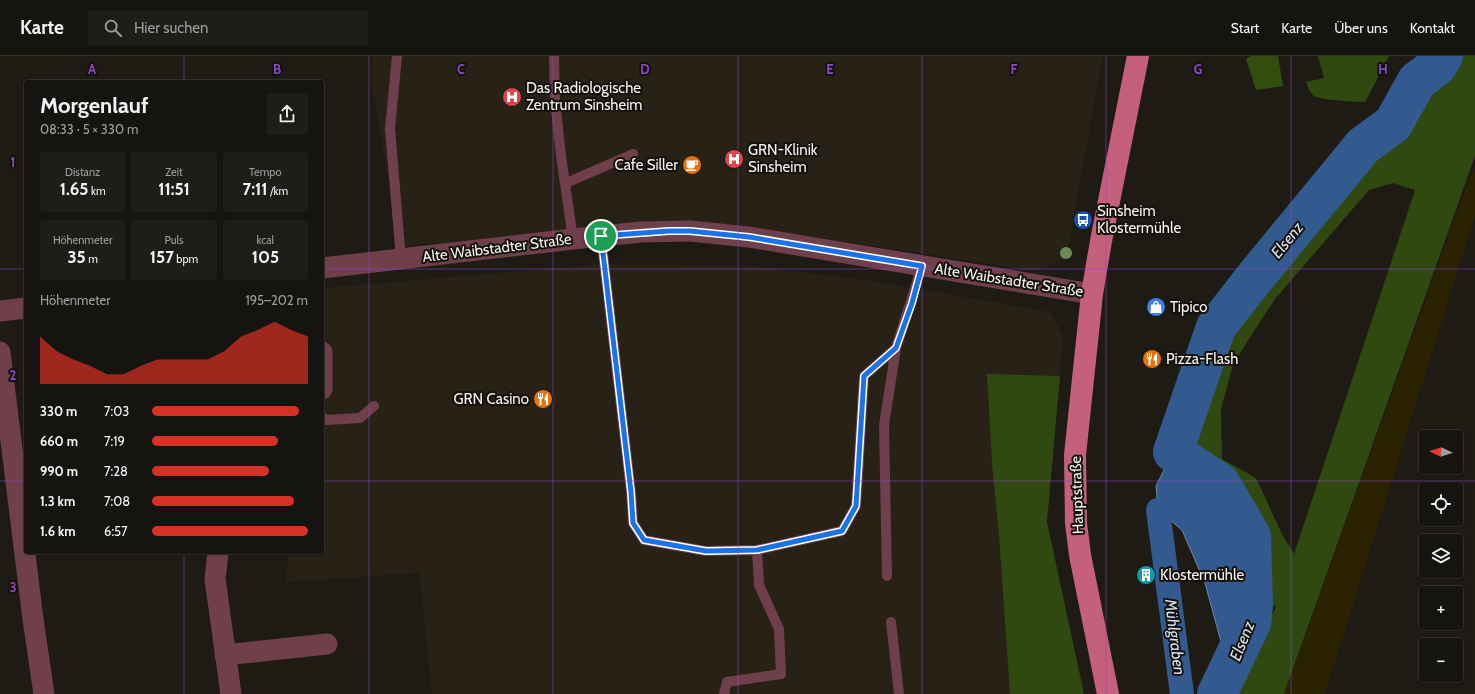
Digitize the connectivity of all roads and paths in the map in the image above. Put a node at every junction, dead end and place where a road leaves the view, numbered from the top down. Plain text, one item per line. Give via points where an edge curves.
1 (398, 56) edge
2 (554, 56) edge
3 (1138, 56) edge
4 (633, 154) dead end
5 (566, 183) junction
6 (601, 236) junction
7 (573, 239) junction
8 (401, 259) junction
9 (922, 266) junction
10 (324, 268) edge
11 (1092, 294) junction
12 (24, 308) edge
13 (0, 311) edge
14 (896, 348) junction
15 (0, 352) edge
16 (374, 406) dead end
17 (324, 418) edge
18 (24, 546) edge
19 (757, 550) junction
20 (25, 554) edge
21 (218, 554) edge
22 (887, 576) dead end
23 (891, 622) dead end
24 (327, 644) dead end
25 (225, 655) junction
26 (44, 694) edge
27 (231, 694) edge
28 (724, 694) edge
29 (899, 694) edge
30 (1108, 694) edge

1 - 8 lane, Alte Waibstadter Straße via 390,129
2 - 5 lane via 555,100
3 - 11 main road, Hauptstraße
4 - 5 lane
5 - 7 lane
6 - 7 street, Alte Waibstadter Straße
6 - 9 street, Alte Waibstadter Straße via 669,231 712,233
6 - 19 lane via 633,523 644,540 706,551
7 - 8 street, Alte Waibstadter Straße
8 - 10 street, Alte Waibstadter Straße
9 - 11 street, Alte Waibstadter Straße
9 - 14 lane
11 - 30 main road, Hauptstraße via 1075,455 1076,523
12 - 13 street
14 - 19 lane via 864,376 856,506 842,531
14 - 22 lane via 884,425
15 - 18 street
16 - 17 lane via 360,418
19 - 28 lane via 759,585 779,629 781,674 727,682
20 - 26 street
21 - 25 street via 215,579
23 - 29 lane
24 - 25 street
25 - 27 street

